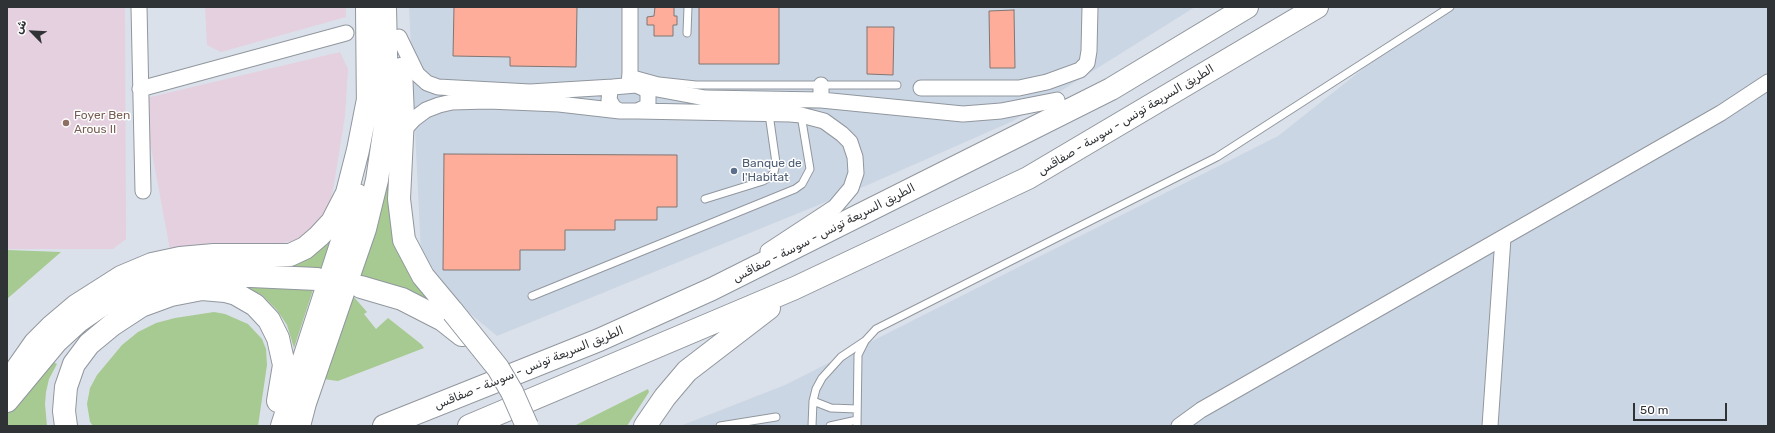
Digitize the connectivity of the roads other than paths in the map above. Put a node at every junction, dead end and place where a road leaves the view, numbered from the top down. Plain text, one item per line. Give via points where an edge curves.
1 (139, 7) edge
2 (367, 7) edge
3 (385, 7) edge
4 (393, 7) edge
5 (630, 7) edge
6 (688, 7) edge
7 (1090, 7) edge
8 (1247, 7) edge
9 (1317, 7) edge
10 (1450, 7) edge
11 (346, 33) dead end
12 (687, 33) dead end
13 (399, 37) junction
14 (633, 81) junction
15 (1768, 82) edge
16 (821, 85) junction
17 (897, 85) dead end
18 (613, 86) junction
19 (921, 88) dead end
20 (140, 89) junction
21 (1111, 89) junction
22 (368, 99) junction
23 (820, 100) junction
24 (1057, 100) joint
25 (620, 111) junction
26 (637, 112) junction
27 (769, 114) junction
28 (801, 115) junction
29 (402, 132) junction
30 (143, 191) dead end
31 (705, 199) dead end
32 (1503, 238) junction
33 (317, 279) dead end
34 (361, 287) dead end
35 (795, 288) junction
36 (712, 290) junction
37 (532, 296) dead end
38 (448, 316) junction
39 (865, 341) junction
40 (309, 367) junction
41 (7, 382) edge
42 (7, 401) edge
43 (813, 401) junction
44 (857, 409) junction
45 (776, 417) dead end
46 (857, 423) edge
47 (66, 426) edge
48 (273, 426) edge
49 (282, 426) edge
50 (299, 426) edge
51 (384, 426) edge
52 (469, 426) edge
53 (527, 426) edge
54 (645, 426) edge
55 (720, 426) edge
56 (812, 426) edge
57 (830, 426) edge
58 (1179, 426) edge
59 (1490, 426) edge

1 - 20 street
2 - 22 highway
3 - 40 highway via 387,98 384,140 377,180 365,229
4 - 13 highway
5 - 14 street
6 - 12 lane
7 - 19 street via 1089,51 1087,63 1080,70 1019,88
8 - 21 highway, الطريق السريعة تونس - سوسة - صفاقس
9 - 35 highway, الطريق السريعة تونس - سوسة - صفاقس via 1028,178
10 - 39 lane via 1217,157 890,321 876,329
11 - 20 street
13 - 18 street via 417,74 427,83 438,87 530,92
13 - 29 highway
14 - 16 lane via 696,85
14 - 18 street
14 - 23 street via 691,97 723,100
14 - 26 street via 648,93 646,107
15 - 32 street via 1721,113
16 - 17 lane
16 - 23 street
18 - 25 street via 609,100 614,108
20 - 30 street
21 - 24 highway
21 - 36 highway, الطريق السريعة تونس - سوسة - صفاقس
22 - 40 highway via 368,126 359,188
22 - 41 highway via 347,193 332,222 305,248 290,254 180,258 152,264 121,277 76,305 51,327 35,343
23 - 24 street via 963,114 1001,111
25 - 26 street
25 - 29 street via 559,104 452,102 426,110
26 - 27 street
27 - 28 street
27 - 31 lane via 776,163 771,176 763,181
28 - 36 street via 824,121 850,142 856,165 851,188 834,207
28 - 37 lane via 810,169 802,184 795,189
29 - 38 highway via 399,199 404,240
32 - 58 street via 1201,410
32 - 59 street
33 - 42 highway via 207,274 179,278 128,293 102,305 56,342
34 - 38 highway
35 - 52 highway, الطريق السريعة تونس - سوسة - صفاقس
35 - 54 highway via 687,371
36 - 51 highway, الطريق السريعة تونس - سوسة - صفاقس via 599,340
38 - 53 highway, bridge via 482,349 502,374
39 - 43 lane via 831,367 816,389
39 - 44 lane via 858,355
40 - 49 highway
40 - 50 highway
43 - 44 lane via 831,408
43 - 56 lane
44 - 46 lane
45 - 55 lane
46 - 57 lane
47 - 48 highway via 66,387 74,364 89,344 136,309 156,300 202,289 236,294 255,305 269,320 278,338 284,364

